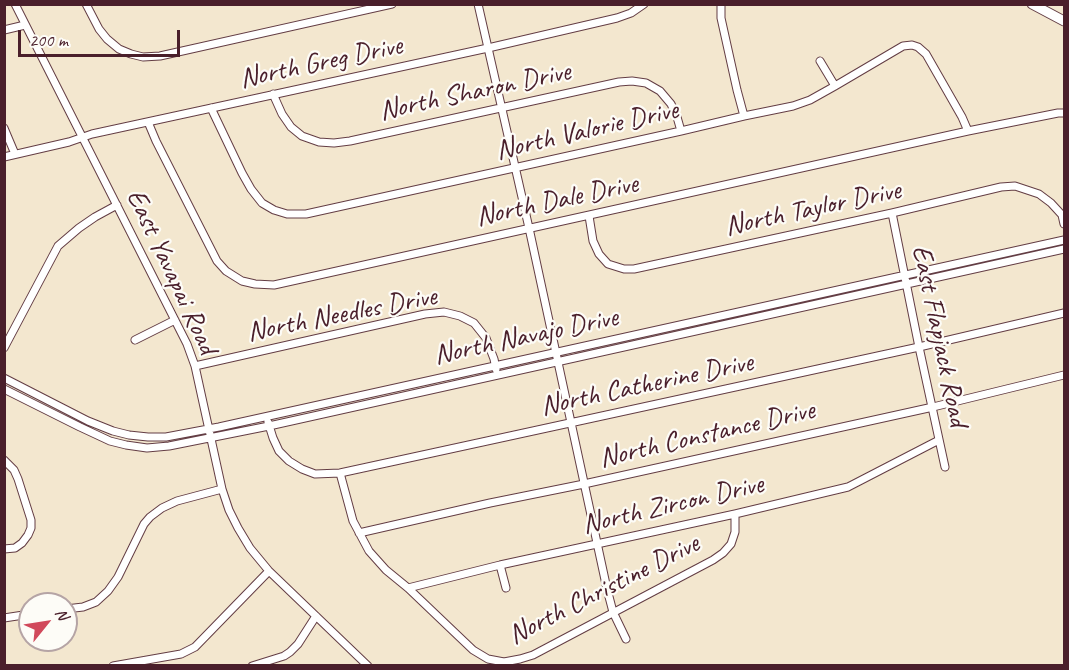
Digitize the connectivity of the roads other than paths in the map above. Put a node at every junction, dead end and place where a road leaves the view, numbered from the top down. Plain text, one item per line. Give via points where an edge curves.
1 (15, 4) edge
2 (86, 4) edge
3 (392, 4) edge
4 (478, 4) edge
5 (644, 4) edge
6 (721, 4) edge
7 (1032, 4) edge
8 (1065, 21) edge
9 (25, 25) junction
10 (4, 30) edge
11 (488, 48) junction
12 (820, 61) dead end
13 (835, 86) junction
14 (273, 94) junction
15 (211, 108) junction
16 (501, 108) junction
17 (1065, 113) edge
18 (744, 116) junction
19 (148, 122) junction
20 (4, 128) edge
21 (681, 131) junction
22 (968, 131) junction
23 (83, 138) junction
24 (15, 154) junction
25 (4, 157) edge
26 (515, 168) junction
27 (117, 205) junction
28 (892, 213) junction
29 (589, 216) junction
30 (1065, 224) edge
31 (529, 228) junction
32 (1065, 240) edge
33 (1065, 249) edge
34 (904, 275) junction
35 (907, 285) junction
36 (1065, 314) edge
37 (175, 320) junction
38 (135, 340) dead end
39 (919, 347) junction
40 (4, 348) edge
41 (555, 352) junction
42 (557, 361) junction
43 (496, 365) junction
44 (195, 366) junction
45 (498, 375) junction
46 (1065, 375) edge
47 (4, 378) edge
48 (4, 389) edge
49 (933, 407) junction
50 (267, 416) junction
51 (88, 421) junction
52 (571, 423) junction
53 (269, 426) junction
54 (84, 429) junction
55 (208, 429) junction
56 (210, 438) junction
57 (939, 440) junction
58 (4, 460) edge
59 (945, 467) dead end
60 (340, 473) junction
61 (584, 484) junction
62 (222, 489) junction
63 (735, 514) junction
64 (358, 533) junction
65 (598, 544) junction
66 (4, 549) edge
67 (500, 565) junction
68 (269, 571) junction
69 (408, 588) junction
70 (506, 588) dead end
71 (78, 608) edge
72 (613, 612) junction
73 (316, 616) junction
74 (626, 639) dead end
75 (113, 666) edge
76 (252, 666) edge
77 (368, 666) edge

1 - 9 street, East Yavapai Road
2 - 3 street via 107,39 119,49 142,57
4 - 11 street
5 - 11 street, North Greg Drive via 617,18
6 - 18 street
7 - 8 main road
9 - 10 street
9 - 23 street, East Yavapai Road
11 - 14 street, North Greg Drive
11 - 16 street
12 - 13 street
13 - 18 street, North Valorie Drive via 794,106
13 - 22 street, North Valorie Drive via 903,46 918,46
14 - 15 street, North Greg Drive
14 - 16 street, North Sharon Drive via 282,114 302,136 334,143
15 - 19 street, North Greg Drive
15 - 26 street, North Valorie Drive via 251,189 262,202 287,214 306,214
16 - 21 street, North Sharon Drive via 632,81 660,91 671,104
16 - 26 street
17 - 22 street, North Dale Drive
18 - 21 street, North Valorie Drive
19 - 23 street, North Greg Drive
19 - 31 street, North Dale Drive via 217,261 242,281 273,285
20 - 24 street
21 - 26 street, North Valorie Drive
22 - 29 street, North Dale Drive
23 - 24 street, North Greg Drive
23 - 27 street, East Yavapai Road
24 - 25 street, North Greg Drive
26 - 31 street
27 - 37 street, East Yavapai Road
27 - 40 street via 58,246
28 - 29 street, North Taylor Drive via 634,269 608,264 599,254
28 - 30 street, North Taylor Drive via 1016,186 1051,203
28 - 34 street, East Flapjack Road
29 - 31 street, North Dale Drive
31 - 41 street
32 - 34 street, North Navajo Drive
33 - 35 street, North Navajo Drive
34 - 35 street, East Flapjack Road
34 - 41 street, North Navajo Drive
35 - 39 street, East Flapjack Road
35 - 42 street, North Navajo Drive
36 - 39 street, North Catherine Drive
37 - 38 street
37 - 44 street, East Yavapai Road
39 - 49 street, East Flapjack Road
39 - 52 street, North Catherine Drive
41 - 42 street
41 - 43 street, North Navajo Drive
42 - 45 street, North Navajo Drive
42 - 52 street
43 - 44 street, North Needles Drive via 486,338 474,323 444,312
43 - 45 street, North Needles Drive
43 - 50 street, North Navajo Drive
44 - 55 street, East Yavapai Road
45 - 53 street, North Navajo Drive
46 - 49 street, North Constance Drive
47 - 51 street, North Navajo Drive
48 - 54 street, North Navajo Drive
49 - 57 street, East Flapjack Road
49 - 61 street, North Constance Drive
50 - 53 street, North Catherine Drive
50 - 55 street, North Navajo Drive
51 - 54 street
51 - 55 street, North Navajo Drive via 113,431 148,437
52 - 60 street, North Catherine Drive
52 - 61 street
53 - 56 street, North Navajo Drive
53 - 60 street, North Catherine Drive via 279,451 289,461 315,474
54 - 56 street, North Navajo Drive via 110,441 147,447
55 - 56 street, East Yavapai Road
56 - 62 street, East Yavapai Road
57 - 59 street, East Flapjack Road
57 - 63 street, North Zircon Drive via 848,487
58 - 66 street via 18,479 31,528 22,543
60 - 64 street, North Christine Drive
61 - 64 street, North Constance Drive
61 - 65 street
62 - 68 street, East Yavapai Road via 238,528
62 - 71 street via 162,508 144,524 108,591 96,602
63 - 65 street, North Zircon Drive
63 - 72 street, North Christine Drive via 735,532 723,553
64 - 69 street, North Christine Drive via 386,570
65 - 67 street, North Zircon Drive
65 - 72 street
67 - 69 street, North Zircon Drive
67 - 70 street
68 - 73 street, East Yavapai Road
68 - 75 street via 195,647 181,654
69 - 72 street, North Christine Drive via 473,650 504,662 533,655
72 - 74 street
73 - 76 street via 298,644 284,656
73 - 77 street, East Yavapai Road

